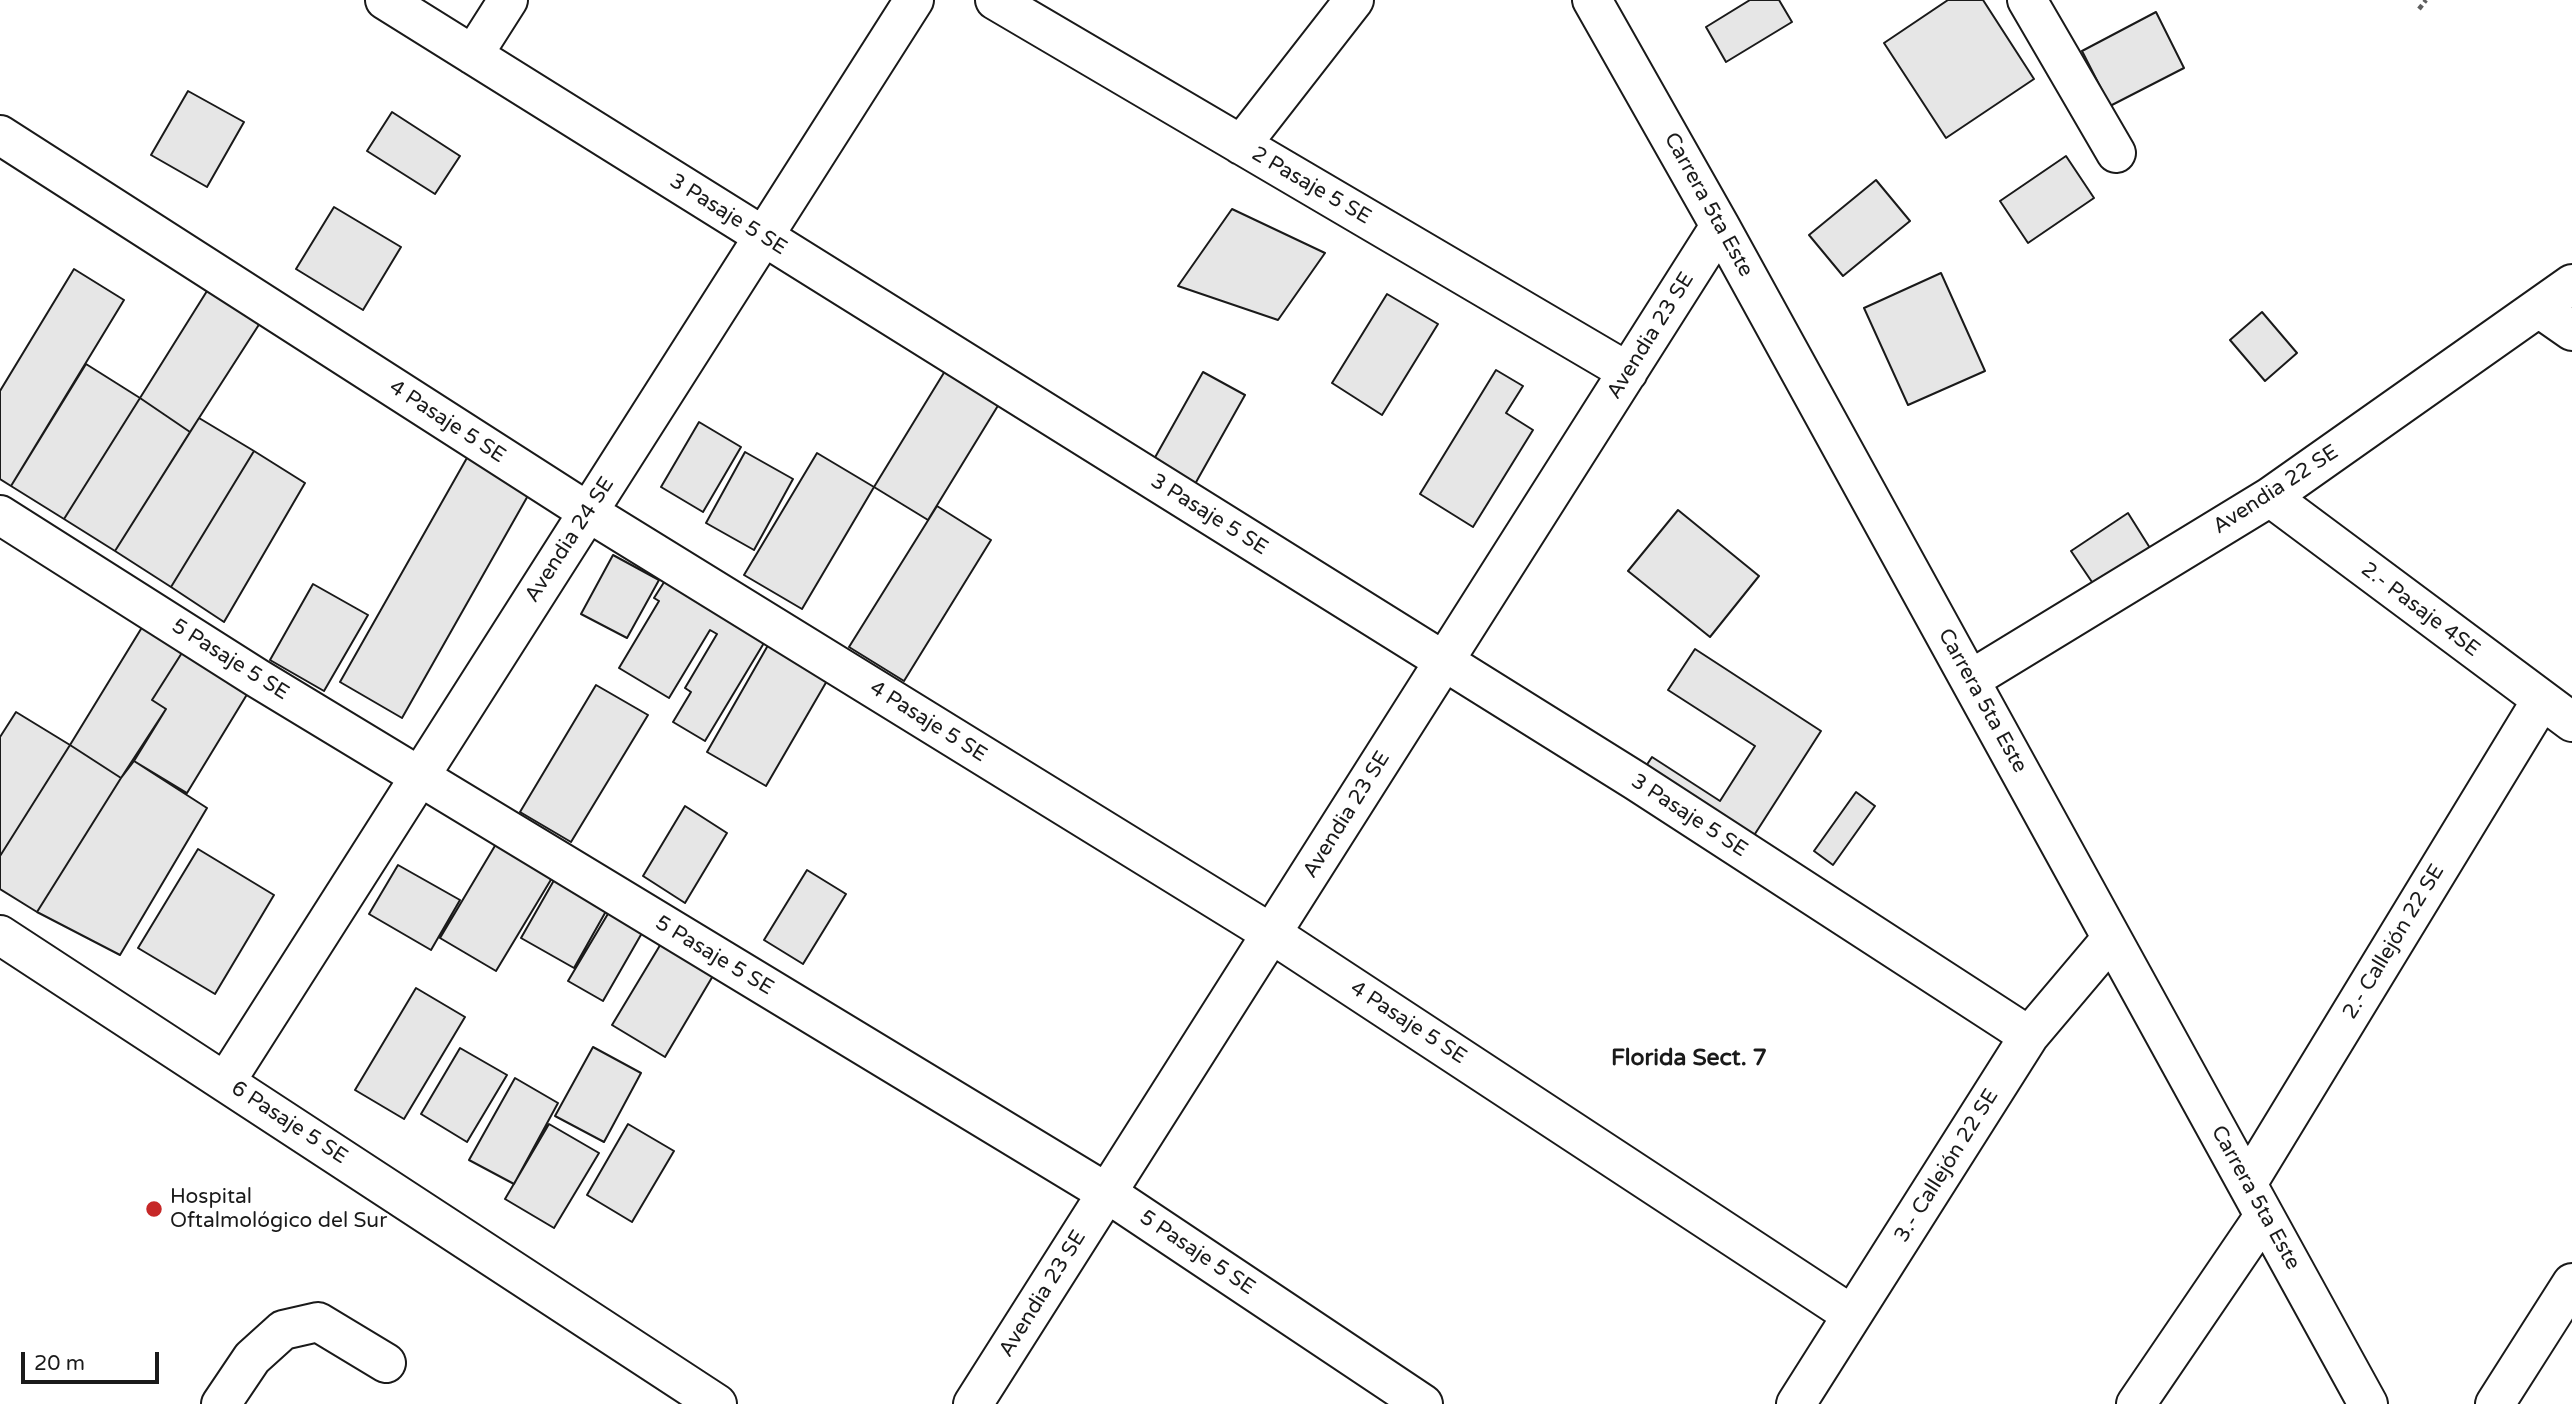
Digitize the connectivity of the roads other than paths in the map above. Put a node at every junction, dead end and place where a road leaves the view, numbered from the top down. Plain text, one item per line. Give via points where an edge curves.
1 (385, 0) edge
2 (508, 0) edge
3 (914, 0) edge
4 (995, 0) edge
5 (1354, 0) edge
6 (1592, 0) edge
7 (2027, 0) edge
8 (473, 55) junction
9 (0, 135) edge
10 (1241, 145) junction
11 (2116, 153) dead end
12 (1720, 226) junction
13 (763, 237) junction
14 (2572, 284) edge
15 (2539, 308) junction
16 (2572, 331) edge
17 (1628, 372) junction
18 (2270, 497) junction
19 (588, 512) junction
20 (0, 515) edge
21 (1444, 662) junction
22 (1970, 680) junction
23 (2557, 712) edge
24 (419, 777) junction
25 (1272, 934) junction
26 (0, 935) edge
27 (2111, 939) junction
28 (2028, 1036) junction
29 (226, 1081) junction
30 (1107, 1194) junction
31 (2255, 1200) junction
32 (2572, 1283) edge
33 (1852, 1315) junction
34 (2561, 1322) edge
35 (386, 1363) dead end
36 (221, 1404) edge
37 (718, 1404) edge
38 (973, 1404) edge
39 (1423, 1404) edge
40 (1796, 1404) edge
41 (2136, 1404) edge
42 (2368, 1404) edge
43 (2495, 1404) edge

1 - 8 street, 3 Pasaje 5 SE
2 - 8 street
3 - 13 street, Avendia 24 SE
4 - 10 street, 2 Pasaje 5 SE
5 - 10 street
6 - 12 street, Carrera 5ta Este
7 - 11 street
8 - 13 street, 3 Pasaje 5 SE
9 - 19 street, 4 Pasaje 5 SE
10 - 17 street, 2 Pasaje 5 SE
12 - 17 street, Avendia 23 SE
12 - 22 street, Carrera 5ta Este
13 - 19 street, Avendia 24 SE
13 - 21 street, 3 Pasaje 5 SE
14 - 15 street, Avendia 22 SE
15 - 16 street
15 - 18 street, Avendia 22 SE
17 - 21 street, Avendia 23 SE
18 - 22 street, Avendia 22 SE
18 - 23 street, 2.- Pasaje 4SE
19 - 24 street, Avendia 24 SE
19 - 25 street, 4 Pasaje 5 SE
20 - 24 street, 5 Pasaje 5 SE
21 - 25 street, Avendia 23 SE
21 - 28 street, 3 Pasaje 5 SE via 1648,788
22 - 27 street, Carrera 5ta Este
23 - 31 street, 2.- Callejón 22 SE
24 - 29 street, Avendia 24 SE
24 - 30 street, 5 Pasaje 5 SE
25 - 30 street, Avendia 23 SE
25 - 33 street, 4 Pasaje 5 SE
26 - 29 street, 6 Pasaje 5 SE
27 - 28 street, 3.- Callejón 22 SE
27 - 31 street, Carrera 5ta Este
28 - 33 street, 3.- Callejón 22 SE
29 - 37 street, 6 Pasaje 5 SE
30 - 38 street, Avendia 23 SE
30 - 39 street, 5 Pasaje 5 SE
31 - 41 street, 2.- Callejón 22 SE
31 - 42 street, Carrera 5ta Este
32 - 34 street
33 - 40 street, 3.- Callejón 22 SE
34 - 43 street
35 - 36 street via 318,1322 283,1330 252,1358

